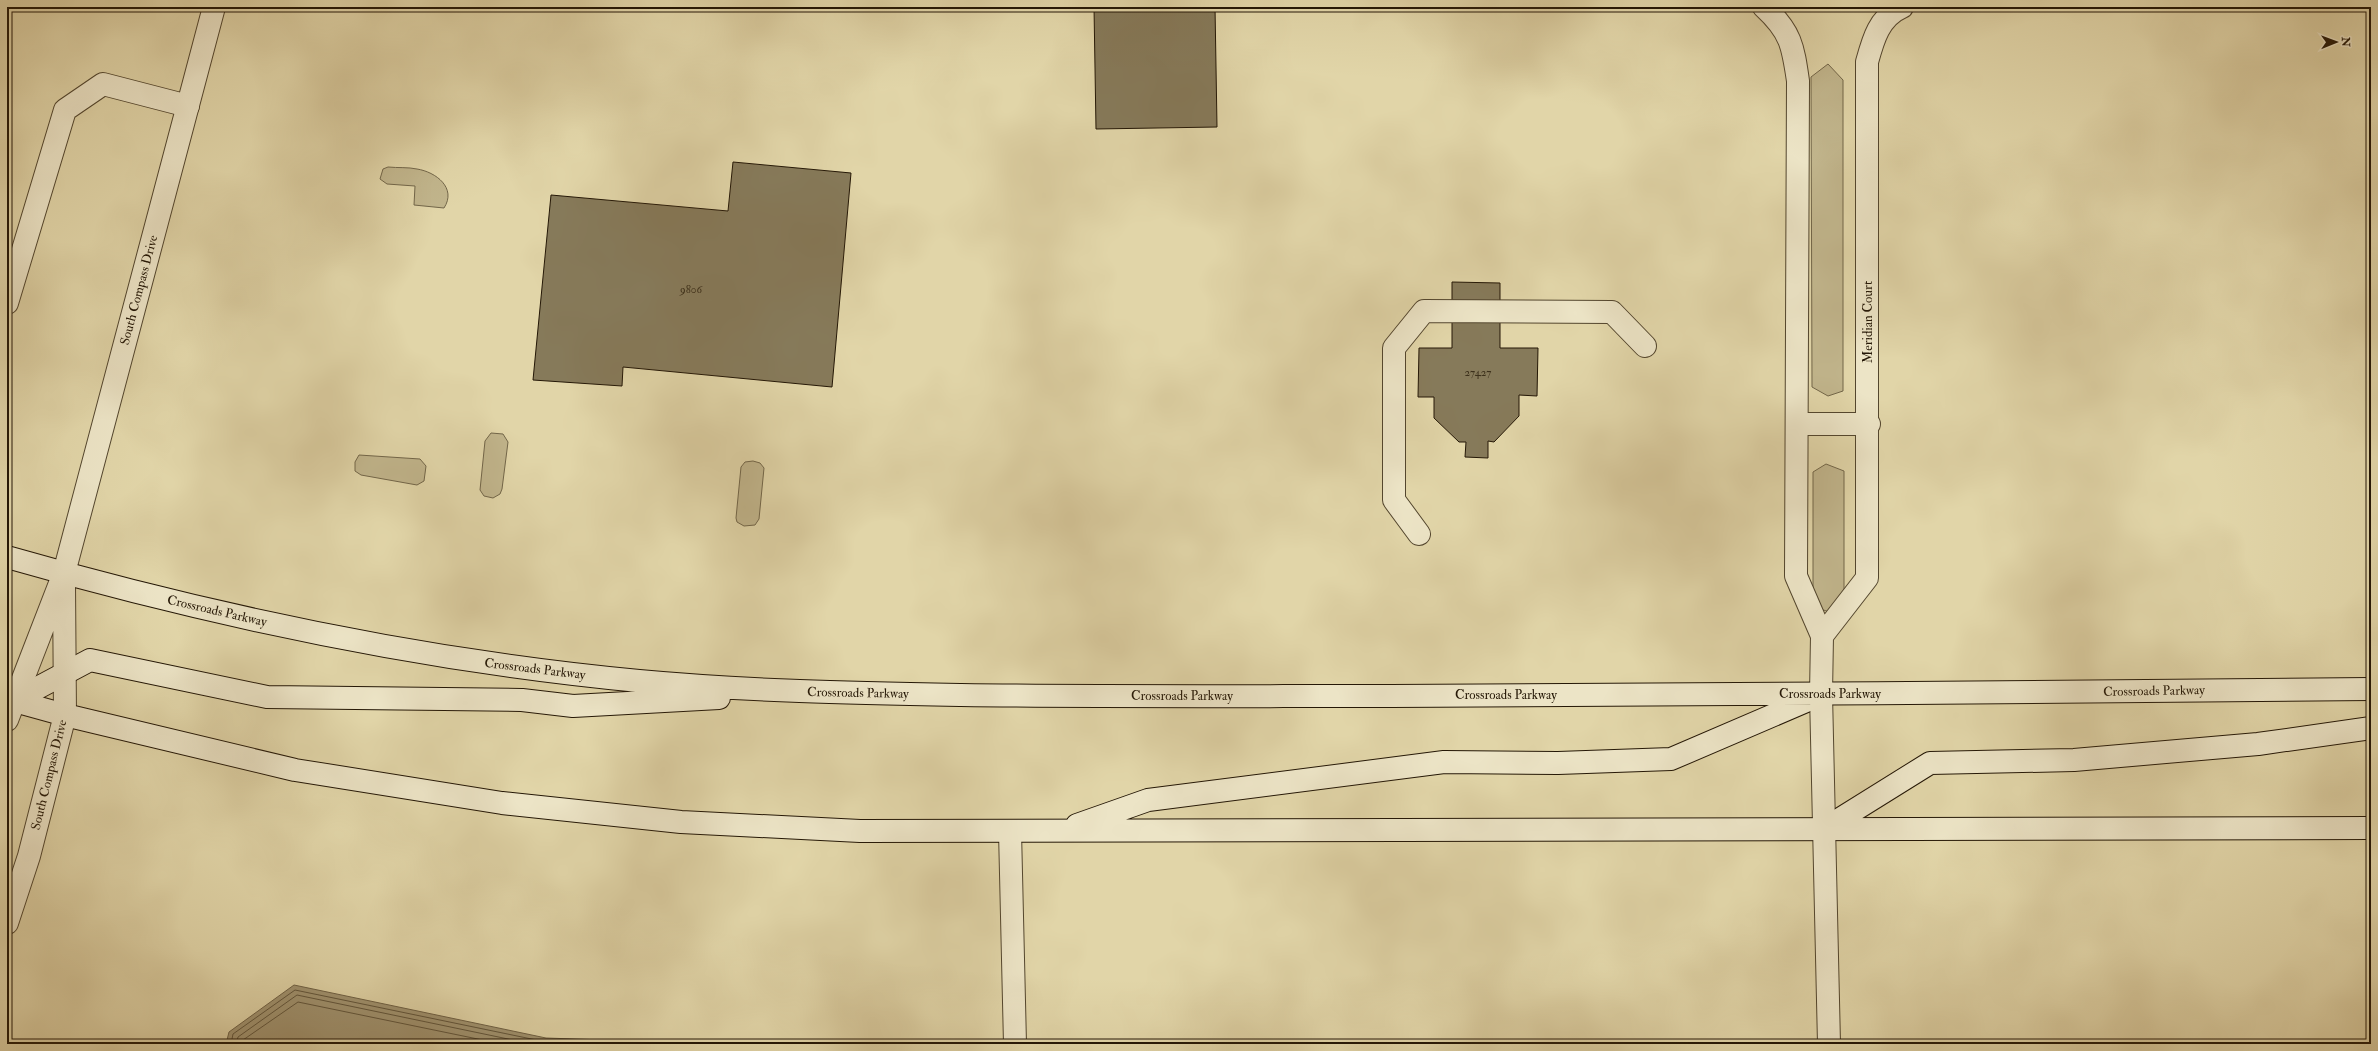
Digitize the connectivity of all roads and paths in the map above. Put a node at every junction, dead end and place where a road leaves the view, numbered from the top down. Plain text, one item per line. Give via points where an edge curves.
1 (214, 7) edge
2 (1764, 7) edge
3 (1902, 7) edge
4 (188, 106) junction
5 (7, 303) edge
6 (1645, 346) dead end
7 (1798, 424) junction
8 (1868, 424) junction
9 (1419, 534) dead end
10 (7, 557) edge
11 (64, 574) junction
12 (1822, 636) junction
13 (64, 674) junction
14 (2371, 689) edge
15 (818, 693) junction
16 (1821, 694) junction
17 (9, 707) edge
18 (64, 715) junction
19 (2371, 728) edge
20 (2371, 828) edge
21 (1824, 829) junction
22 (1010, 831) junction
23 (1061, 831) junction
24 (7, 924) edge
25 (1015, 1044) edge
26 (1829, 1044) edge

1 - 4 street, South Compass Drive
2 - 7 street via 1782,25 1793,47 1798,81
3 - 8 street, Meridian Court via 1893,11 1875,33 1868,62
4 - 5 street via 103,84 65,110
4 - 11 street, South Compass Drive
6 - 9 street via 1612,312 1424,311 1394,348 1394,500
7 - 8 street
7 - 12 street via 1796,576
8 - 12 street, Meridian Court via 1867,578
10 - 11 street, Crossroads Parkway
11 - 13 street, South Compass Drive
11 - 15 street, Crossroads Parkway via 316,634 492,664 639,681
11 - 17 street, South Compass Drive
12 - 16 street
13 - 15 street via 90,660 267,697 522,700 573,706
13 - 17 street
13 - 18 street, South Compass Drive
14 - 16 street, Crossroads Parkway
15 - 16 street, Crossroads Parkway via 1086,696
16 - 21 street
16 - 23 street via 1671,759 1558,763 1444,762 1148,800
17 - 18 street
18 - 22 street via 295,770 502,804 681,822 774,827 860,831
18 - 24 street, South Compass Drive via 29,856
19 - 21 street via 2258,744 2074,760 1930,763
20 - 21 street
21 - 23 street
21 - 26 street
22 - 23 street
22 - 25 street

